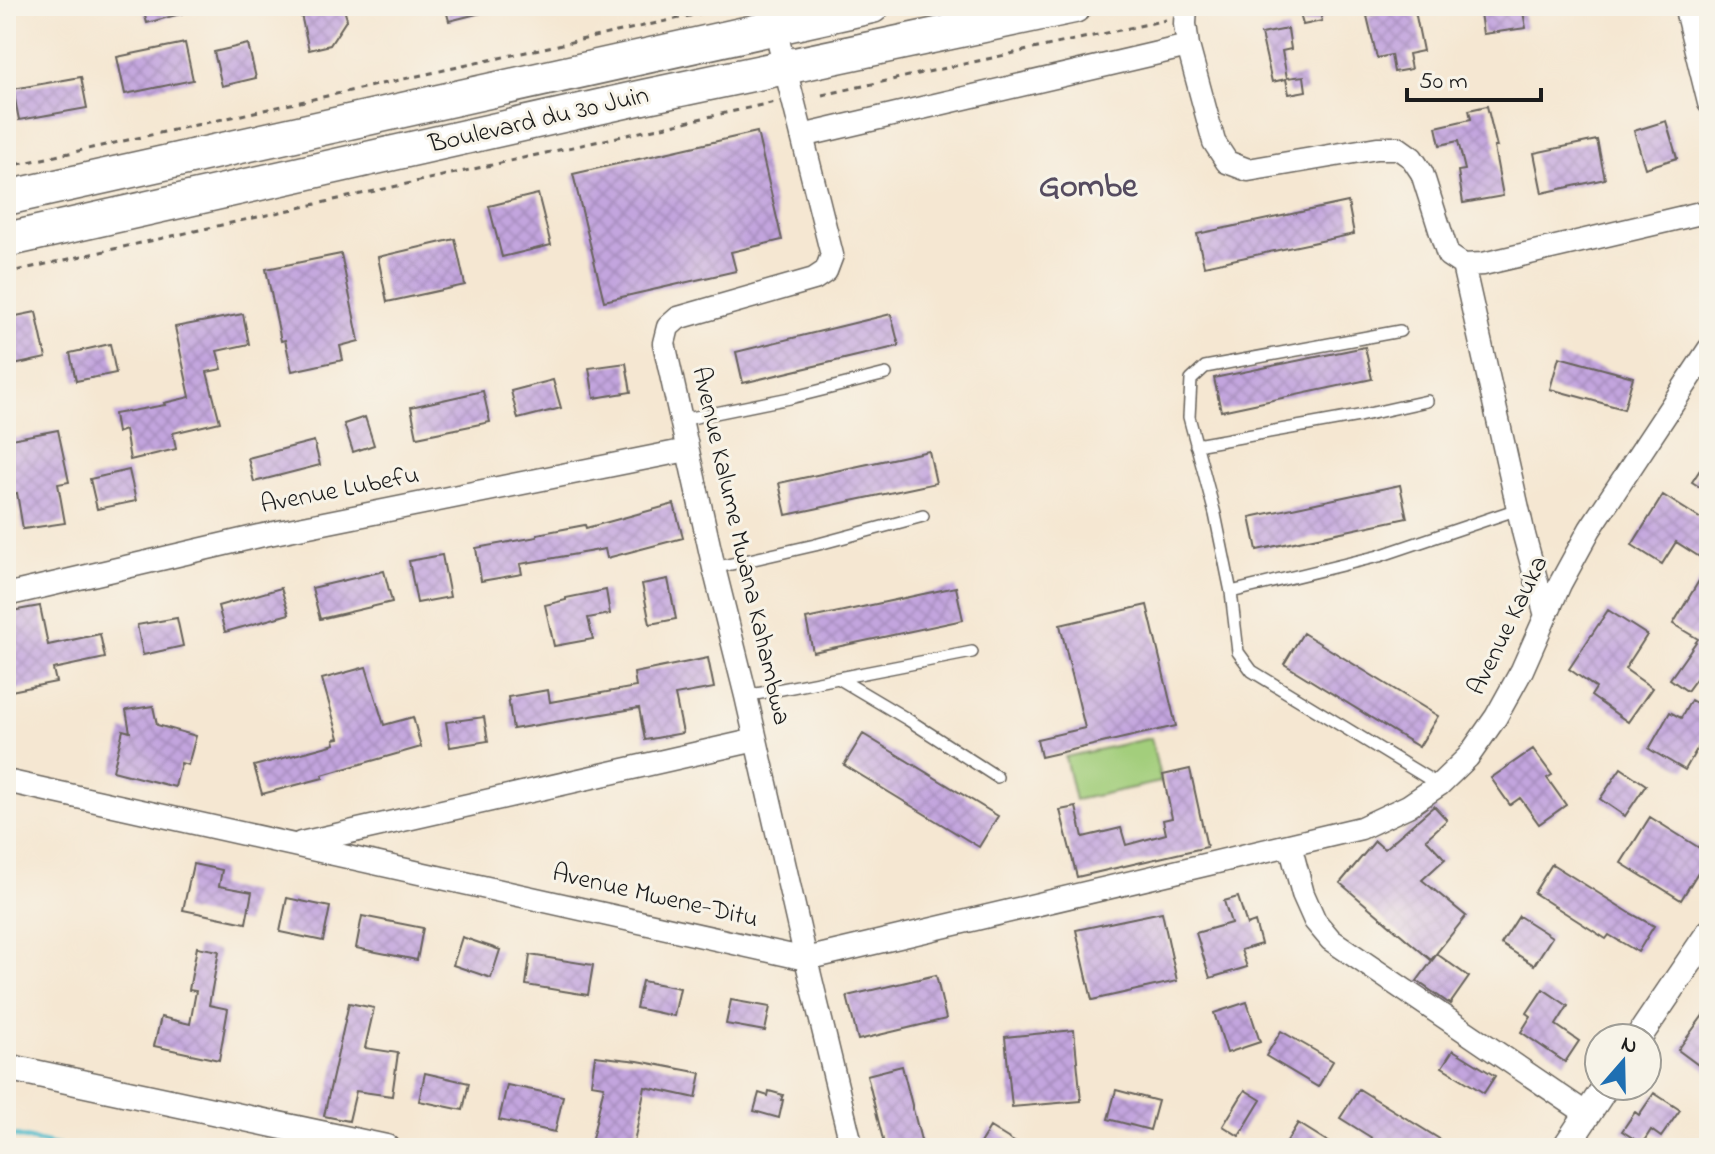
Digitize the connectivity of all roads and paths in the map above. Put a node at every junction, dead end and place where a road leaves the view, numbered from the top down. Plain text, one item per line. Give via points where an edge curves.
1 (734, 6) edge
2 (872, 6) edge
3 (1074, 6) edge
4 (1685, 6) edge
5 (1186, 11) edge
6 (775, 28) junction
7 (1188, 46) junction
8 (784, 67) junction
9 (822, 95) dead end
10 (777, 102) dead end
11 (1709, 103) edge
12 (802, 136) junction
13 (6, 167) edge
14 (6, 198) edge
15 (1709, 211) edge
16 (6, 240) edge
17 (1463, 265) junction
18 (6, 273) edge
19 (1400, 331) dead end
20 (1709, 349) edge
21 (886, 374) dead end
22 (1427, 401) dead end
23 (681, 420) junction
24 (1196, 445) junction
25 (687, 450) junction
26 (1518, 509) junction
27 (923, 516) dead end
28 (714, 568) junction
29 (1231, 592) junction
30 (6, 595) edge
31 (1546, 616) junction
32 (972, 652) dead end
33 (838, 678) junction
34 (746, 696) junction
35 (756, 740) junction
36 (997, 777) dead end
37 (6, 781) edge
38 (1439, 785) junction
39 (292, 845) junction
40 (1290, 845) junction
41 (1709, 933) edge
42 (806, 959) junction
43 (1649, 1022) edge
44 (6, 1067) edge
45 (1595, 1102) edge
46 (1587, 1114) junction
47 (386, 1148) edge
48 (852, 1148) edge
49 (1565, 1148) edge

1 - 13 path
2 - 6 main road, Boulevard du 30 Juin
3 - 8 main road, Boulevard du 30 Juin
4 - 11 street
5 - 7 street
5 - 9 path
6 - 8 street, Avenue Kalume Mwana Kahambwa
6 - 14 main road, Boulevard du 30 Juin
7 - 12 street
7 - 17 street via 1214,142 1227,162 1248,170 1398,148 1422,173 1448,255
8 - 12 street, Avenue Kalume Mwana Kahambwa
8 - 16 main road, Boulevard du 30 Juin
10 - 18 path
12 - 23 street, Avenue Kalume Mwana Kahambwa via 832,255 826,271 678,318 668,327 664,343
15 - 17 street
17 - 26 street
19 - 24 lane via 1205,367 1191,380 1189,417
20 - 31 street, Avenue Kauka via 1590,529
21 - 23 lane
22 - 24 lane
23 - 25 street, Avenue Kalume Mwana Kahambwa
24 - 29 lane
25 - 28 street, Avenue Kalume Mwana Kahambwa
25 - 30 street, Avenue Lubefu via 259,536
26 - 29 lane via 1379,556
26 - 31 street
27 - 28 lane
28 - 34 street, Avenue Kalume Mwana Kahambwa
29 - 38 lane via 1238,652 1252,671
31 - 38 street, Avenue Kauka via 1496,717 1468,757
32 - 33 lane
33 - 34 lane
33 - 36 lane
34 - 35 street, Avenue Kalume Mwana Kahambwa
35 - 39 street
35 - 42 street, Avenue Kalume Mwana Kahambwa
37 - 39 street, Avenue Mwene-Ditu
38 - 40 street, Avenue Kauka via 1361,828
39 - 42 street, Avenue Mwene-Ditu
40 - 42 street, Avenue Mwene-Ditu
40 - 46 street via 1303,894 1331,940
41 - 43 street
42 - 48 street, Avenue Kalume Mwana Kahambwa
44 - 47 street
45 - 46 street
46 - 49 street

